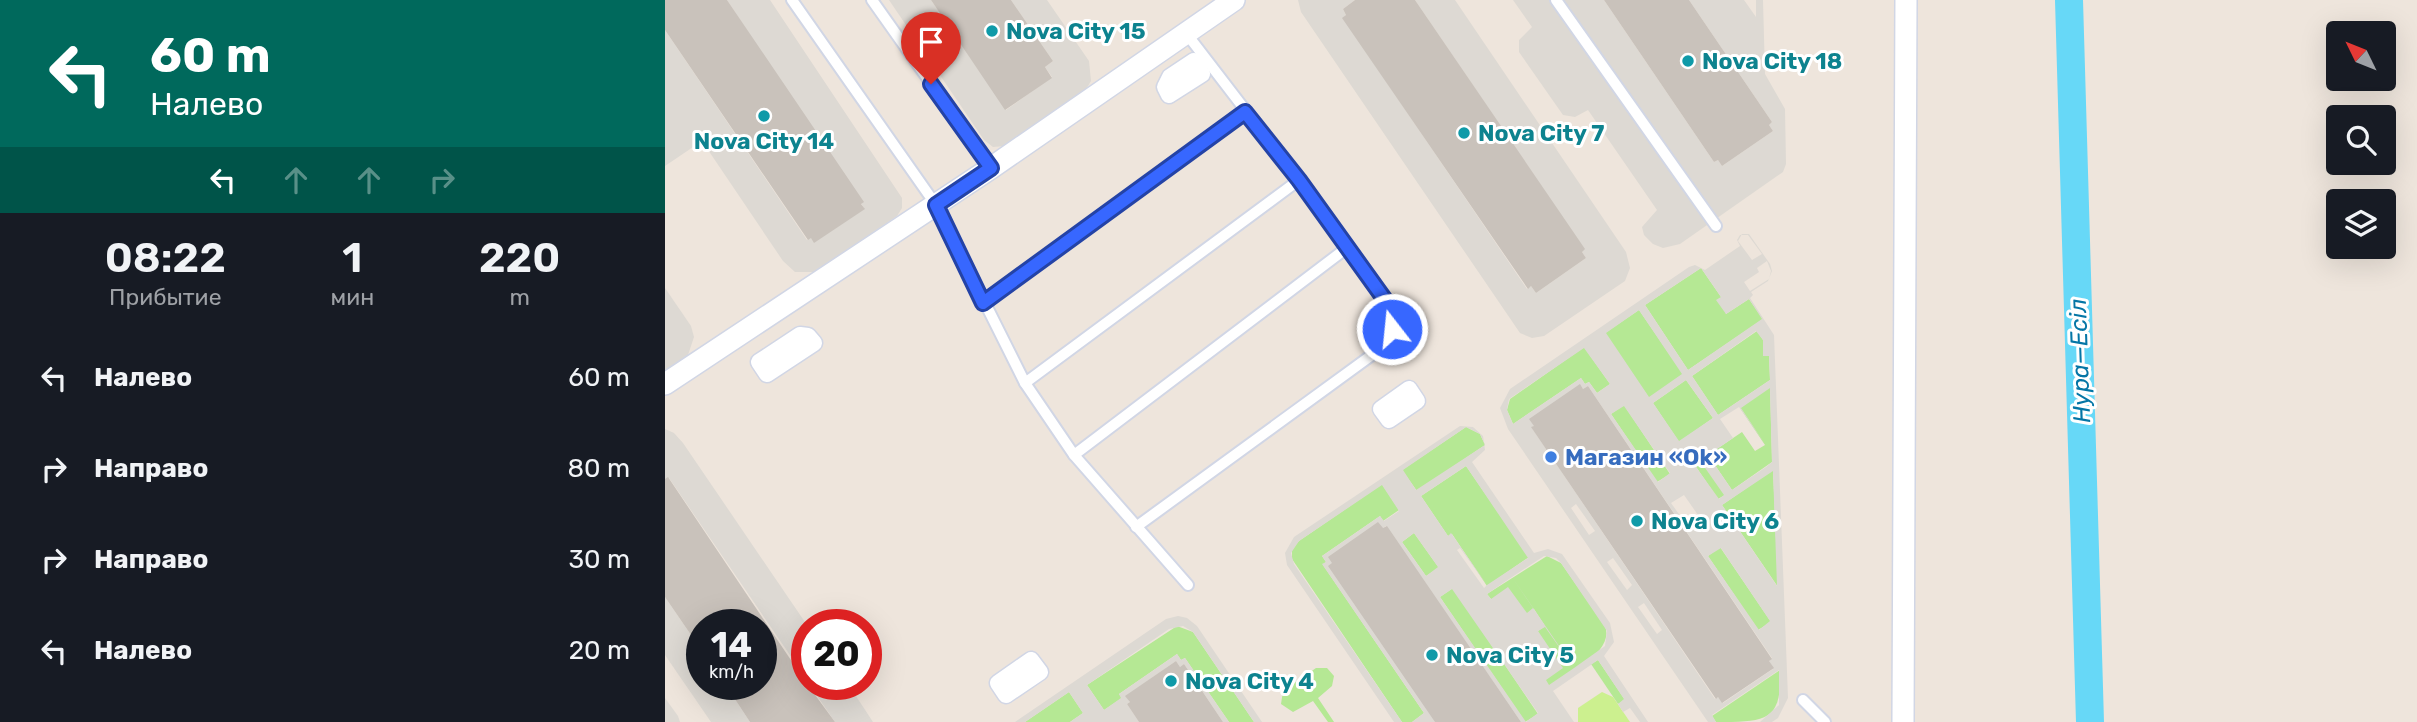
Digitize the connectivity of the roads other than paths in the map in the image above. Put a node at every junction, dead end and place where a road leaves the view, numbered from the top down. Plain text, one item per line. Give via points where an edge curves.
1 (792, 0) edge
2 (872, 0) edge
3 (1234, 0) edge
4 (1556, 0) edge
5 (1906, 0) edge
6 (1186, 33) junction
7 (1245, 112) junction
8 (991, 168) junction
9 (1299, 180) junction
10 (936, 205) junction
11 (1716, 226) dead end
12 (1348, 247) junction
13 (983, 303) junction
14 (1025, 383) junction
15 (665, 384) edge
16 (1074, 455) junction
17 (1136, 527) junction
18 (1188, 585) dead end
19 (1803, 701) dead end
20 (1825, 722) edge
21 (1903, 722) edge

1 - 10 lane
2 - 8 lane
3 - 6 street
4 - 11 lane
5 - 21 street
6 - 7 lane
6 - 8 street
7 - 9 lane
7 - 13 lane
8 - 10 street
9 - 12 lane
9 - 14 lane
10 - 13 lane
10 - 15 street
12 - 16 lane
12 - 17 lane via 1388,304 1392,329 1376,352
13 - 14 lane
14 - 16 lane
16 - 17 lane
17 - 18 lane
19 - 20 lane

